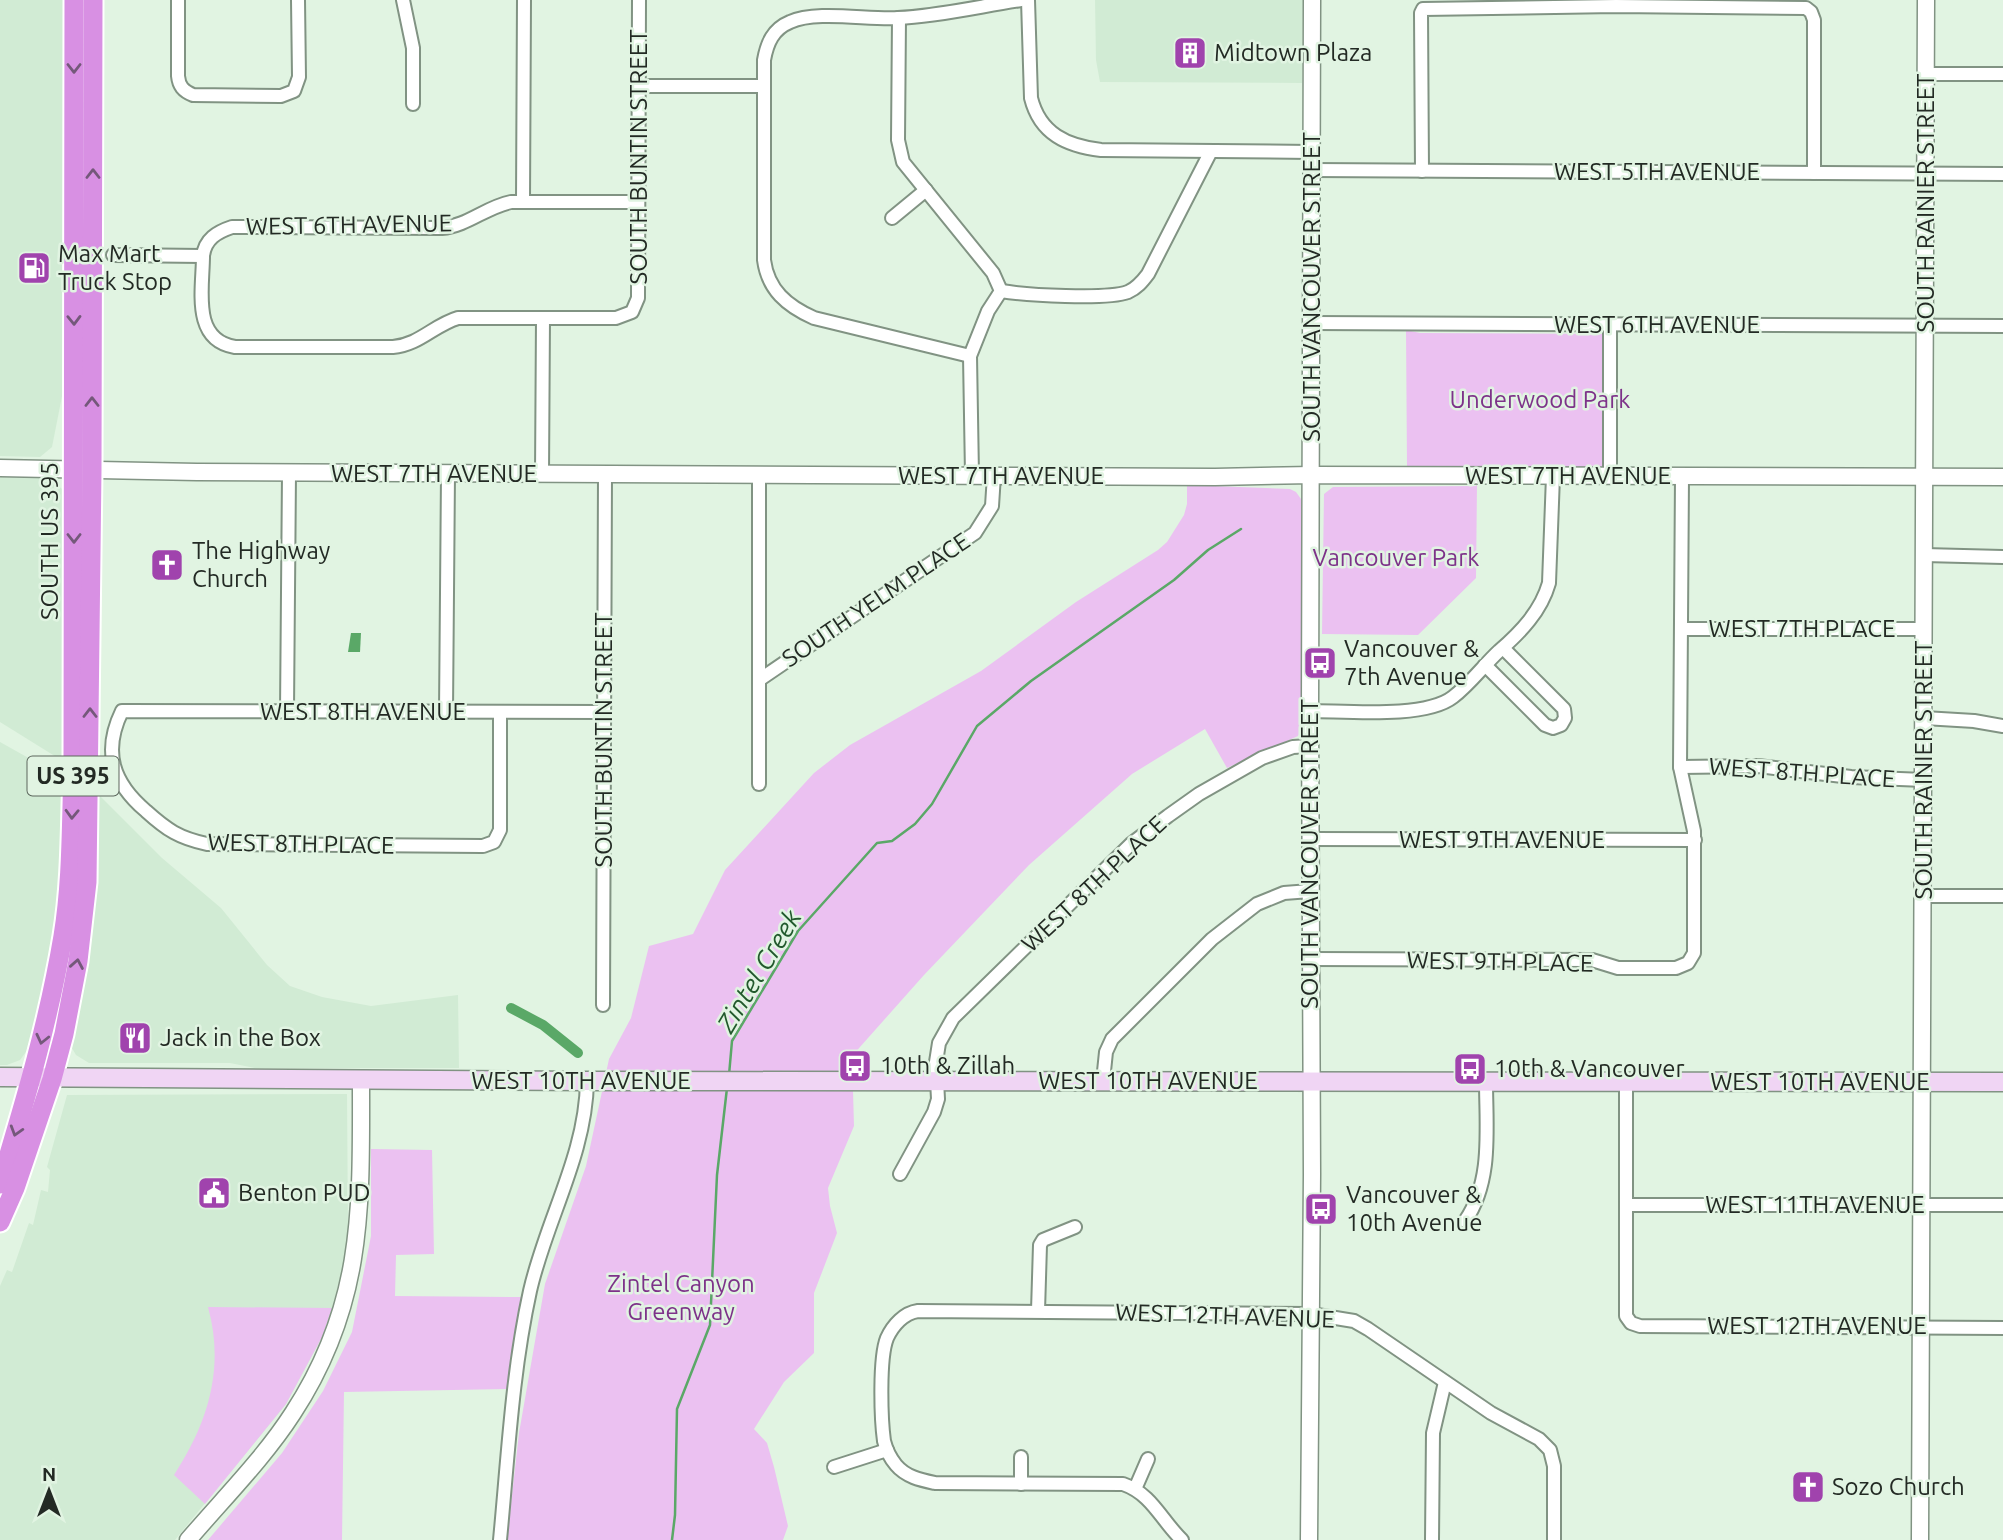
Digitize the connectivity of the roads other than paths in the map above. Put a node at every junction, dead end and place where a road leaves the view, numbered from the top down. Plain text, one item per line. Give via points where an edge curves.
1 (75, 0) edge
2 (93, 0) edge
3 (178, 0) edge
4 (298, 0) edge
5 (403, 0) edge
6 (524, 0) edge
7 (639, 0) edge
8 (1021, 0) edge
9 (1028, 0) edge
10 (1312, 0) edge
11 (1926, 0) edge
12 (1616, 3) edge
13 (898, 18) junction
14 (1926, 74) junction
15 (2003, 75) edge
16 (639, 86) junction
17 (764, 86) junction
18 (413, 104) dead end
19 (1211, 151) junction
20 (1312, 152) junction
21 (1312, 170) junction
22 (1422, 171) junction
23 (1814, 173) junction
24 (1926, 174) junction
25 (2003, 174) edge
26 (926, 190) junction
27 (523, 201) junction
28 (638, 202) junction
29 (892, 218) dead end
30 (113, 255) dead end
31 (203, 256) junction
32 (1001, 291) junction
33 (543, 318) junction
34 (1311, 323) junction
35 (1610, 325) junction
36 (1925, 326) junction
37 (2003, 326) edge
38 (970, 356) junction
39 (0, 467) edge
40 (83, 470) junction
41 (289, 473) junction
42 (448, 473) junction
43 (542, 474) junction
44 (605, 474) junction
45 (759, 475) junction
46 (972, 475) junction
47 (994, 475) junction
48 (1312, 475) junction
49 (1553, 476) junction
50 (1610, 476) junction
51 (1682, 476) junction
52 (1925, 477) junction
53 (2003, 477) edge
54 (1924, 555) junction
55 (2003, 557) edge
56 (1681, 629) junction
57 (1924, 629) junction
58 (1503, 648) junction
59 (1485, 664) junction
60 (759, 680) junction
61 (122, 711) joint
62 (287, 711) junction
63 (1310, 711) junction
64 (446, 712) junction
65 (500, 712) junction
66 (604, 712) junction
67 (1924, 718) junction
68 (2003, 726) edge
69 (1310, 746) junction
70 (1680, 767) junction
71 (1924, 780) junction
72 (759, 783) dead end
73 (1310, 839) junction
74 (1695, 840) junction
75 (1310, 891) junction
76 (1923, 896) junction
77 (2003, 896) edge
78 (1310, 960) junction
79 (603, 1005) dead end
80 (0, 1077) edge
81 (42, 1079) junction
82 (360, 1080) junction
83 (587, 1081) junction
84 (937, 1081) junction
85 (1103, 1081) junction
86 (1311, 1081) junction
87 (1486, 1081) junction
88 (1626, 1082) junction
89 (1923, 1082) junction
90 (2003, 1082) edge
91 (900, 1174) dead end
92 (0, 1184) edge
93 (1627, 1205) junction
94 (2003, 1205) edge
95 (1922, 1206) junction
96 (1465, 1221) dead end
97 (0, 1222) edge
98 (1074, 1227) dead end
99 (1038, 1311) junction
100 (1311, 1314) junction
101 (1922, 1327) junction
102 (2003, 1328) edge
103 (1445, 1382) junction
104 (887, 1450) junction
105 (1021, 1457) dead end
106 (1148, 1459) dead end
107 (834, 1468) dead end
108 (1021, 1484) junction
109 (1135, 1489) junction
110 (188, 1540) edge
111 (500, 1540) edge
112 (1182, 1540) edge
113 (1309, 1540) edge
114 (1432, 1540) edge
115 (1554, 1540) edge
116 (1920, 1540) edge

1 -> 40 highway, SOUTH US 395 / US 395
40 -> 2 highway, SOUTH US 395 / US 395
3 - 4 street via 178,76 184,90 193,95 281,96 294,91 299,77
5 - 18 street via 413,48
6 - 27 street
7 - 16 street, SOUTH BUNTIN STREET
8 - 13 street
9 - 19 street via 1031,98 1039,119 1055,136 1078,147 1101,150
10 - 20 street, SOUTH VANCOUVER STREET
11 - 14 street, SOUTH RAINIER STREET
12 - 22 street via 1423,9
12 - 23 street via 1806,8 1811,12
13 - 17 street via 813,17 780,27 766,48
13 - 26 street via 900,153
14 - 15 street
14 - 24 street, SOUTH RAINIER STREET
16 - 17 street
16 - 28 street, SOUTH BUNTIN STREET
17 - 38 street via 764,260 781,299 814,318
19 - 20 street
19 - 32 street via 1138,287 1103,296
20 - 21 street, SOUTH VANCOUVER STREET
21 - 22 street, WEST 5TH AVENUE
21 - 34 street, SOUTH VANCOUVER STREET
22 - 23 street, WEST 5TH AVENUE
23 - 24 street, WEST 5TH AVENUE
24 - 25 street, WEST 5TH AVENUE
24 - 36 street, SOUTH RAINIER STREET
26 - 29 street
26 - 32 street via 993,273
27 - 28 street, WEST 6TH AVENUE
27 - 31 street, WEST 6TH AVENUE via 501,204 451,227 232,227 212,237
28 - 33 street, SOUTH BUNTIN STREET via 638,298 632,312 616,318
30 - 31 street
31 - 33 street via 202,319 214,338 227,345 393,347 415,343 458,318
32 - 38 street
33 - 43 street
34 - 35 street, WEST 6TH AVENUE
34 - 48 street, SOUTH VANCOUVER STREET
35 - 36 street, WEST 6TH AVENUE
35 - 50 street
36 - 37 street, WEST 6TH AVENUE
36 - 52 street, SOUTH RAINIER STREET
38 - 46 street
39 - 40 street, WEST 7TH AVENUE
40 - 41 street, WEST 7TH AVENUE
40 - 81 highway, SOUTH US 395 / US 395 via 68,885
41 - 42 street, WEST 7TH AVENUE
41 - 62 street
42 - 43 street, WEST 7TH AVENUE
42 - 64 street
43 - 44 street, WEST 7TH AVENUE
44 - 45 street, WEST 7TH AVENUE
44 - 66 street, SOUTH BUNTIN STREET
45 - 46 street, WEST 7TH AVENUE
45 - 60 street
46 - 47 street, WEST 7TH AVENUE
47 - 48 street, WEST 7TH AVENUE
47 - 60 street, SOUTH YELM PLACE via 992,506 975,533
48 - 49 street, WEST 7TH AVENUE
48 - 63 street, SOUTH VANCOUVER STREET
49 - 50 street, WEST 7TH AVENUE
49 - 58 street via 1549,583 1528,623
50 - 51 street, WEST 7TH AVENUE
51 - 52 street, WEST 7TH AVENUE
51 - 56 street
52 - 53 street, WEST 7TH AVENUE
52 - 54 street, SOUTH RAINIER STREET
54 - 55 street
54 - 57 street, SOUTH RAINIER STREET
56 - 57 street, WEST 7TH PLACE
56 - 70 street
57 - 67 street, SOUTH RAINIER STREET
58 - 59 street
58 - 59 street via 1564,709 1561,725 1545,725
59 - 63 street via 1452,698 1431,706 1401,712
60 - 72 street
61 - 62 street, WEST 8TH AVENUE
61 - 65 street, WEST 8TH PLACE via 113,757 116,775 128,796 166,829 190,841 242,846 483,846 494,842 500,830
62 - 64 street, WEST 8TH AVENUE
63 - 69 street, SOUTH VANCOUVER STREET
64 - 65 street, WEST 8TH AVENUE
65 - 66 street, WEST 8TH AVENUE
66 - 79 street, SOUTH BUNTIN STREET
67 - 68 street
67 - 71 street, SOUTH RAINIER STREET
69 - 73 street, SOUTH VANCOUVER STREET
69 - 84 street, WEST 8TH PLACE via 1287,748 1227,777 1131,844 953,1018 939,1043
70 - 71 street, WEST 8TH PLACE via 1758,766
70 - 74 street
71 - 76 street, SOUTH RAINIER STREET
73 - 74 street, WEST 9TH AVENUE
73 - 75 street, SOUTH VANCOUVER STREET
74 - 78 street, WEST 9TH PLACE via 1694,953 1688,963 1676,968 1618,968 1592,960
75 - 78 street, SOUTH VANCOUVER STREET
75 - 85 street via 1271,897 1212,939 1112,1039
76 - 77 street
76 - 89 street, SOUTH RAINIER STREET
78 - 86 street, SOUTH VANCOUVER STREET
80 - 81 main road, WEST 10TH AVENUE
81 - 82 main road, WEST 10TH AVENUE
81 -> 92 highway, US 395
81 - 97 highway, US 395 via 15,1188
82 - 83 main road, WEST 10TH AVENUE
82 - 110 street via 358,1232 338,1326 292,1415
83 - 84 main road, WEST 10TH AVENUE
83 - 111 street via 581,1138 528,1301 516,1371
84 - 85 main road, WEST 10TH AVENUE
84 - 91 street, WEST 8TH PLACE via 934,1112
85 - 86 main road, WEST 10TH AVENUE
86 - 87 main road, WEST 10TH AVENUE
86 - 100 street, SOUTH VANCOUVER STREET
87 - 88 main road, WEST 10TH AVENUE
87 - 96 street via 1482,1189
88 - 89 main road, WEST 10TH AVENUE
88 - 93 street
89 - 90 main road, WEST 10TH AVENUE
89 - 95 street, SOUTH RAINIER STREET
93 - 95 street, WEST 11TH AVENUE
93 - 101 street, WEST 12TH AVENUE via 1626,1316 1631,1323
94 - 95 street, WEST 11TH AVENUE
95 - 101 street, SOUTH RAINIER STREET
98 - 99 street via 1040,1245
99 - 100 street, WEST 12TH AVENUE
99 - 104 street, WEST 12TH AVENUE via 910,1312 892,1329 883,1352
100 - 103 street, WEST 12TH AVENUE via 1360,1324
100 - 113 street, SOUTH VANCOUVER STREET
101 - 102 street, WEST 12TH AVENUE
101 - 116 street, SOUTH RAINIER STREET
103 - 114 street via 1433,1433
103 - 115 street, WEST 12TH AVENUE via 1550,1450
104 - 107 street
104 - 108 street via 896,1465 918,1480
105 - 108 street
106 - 109 street
108 - 109 street via 1108,1482
109 - 112 street

